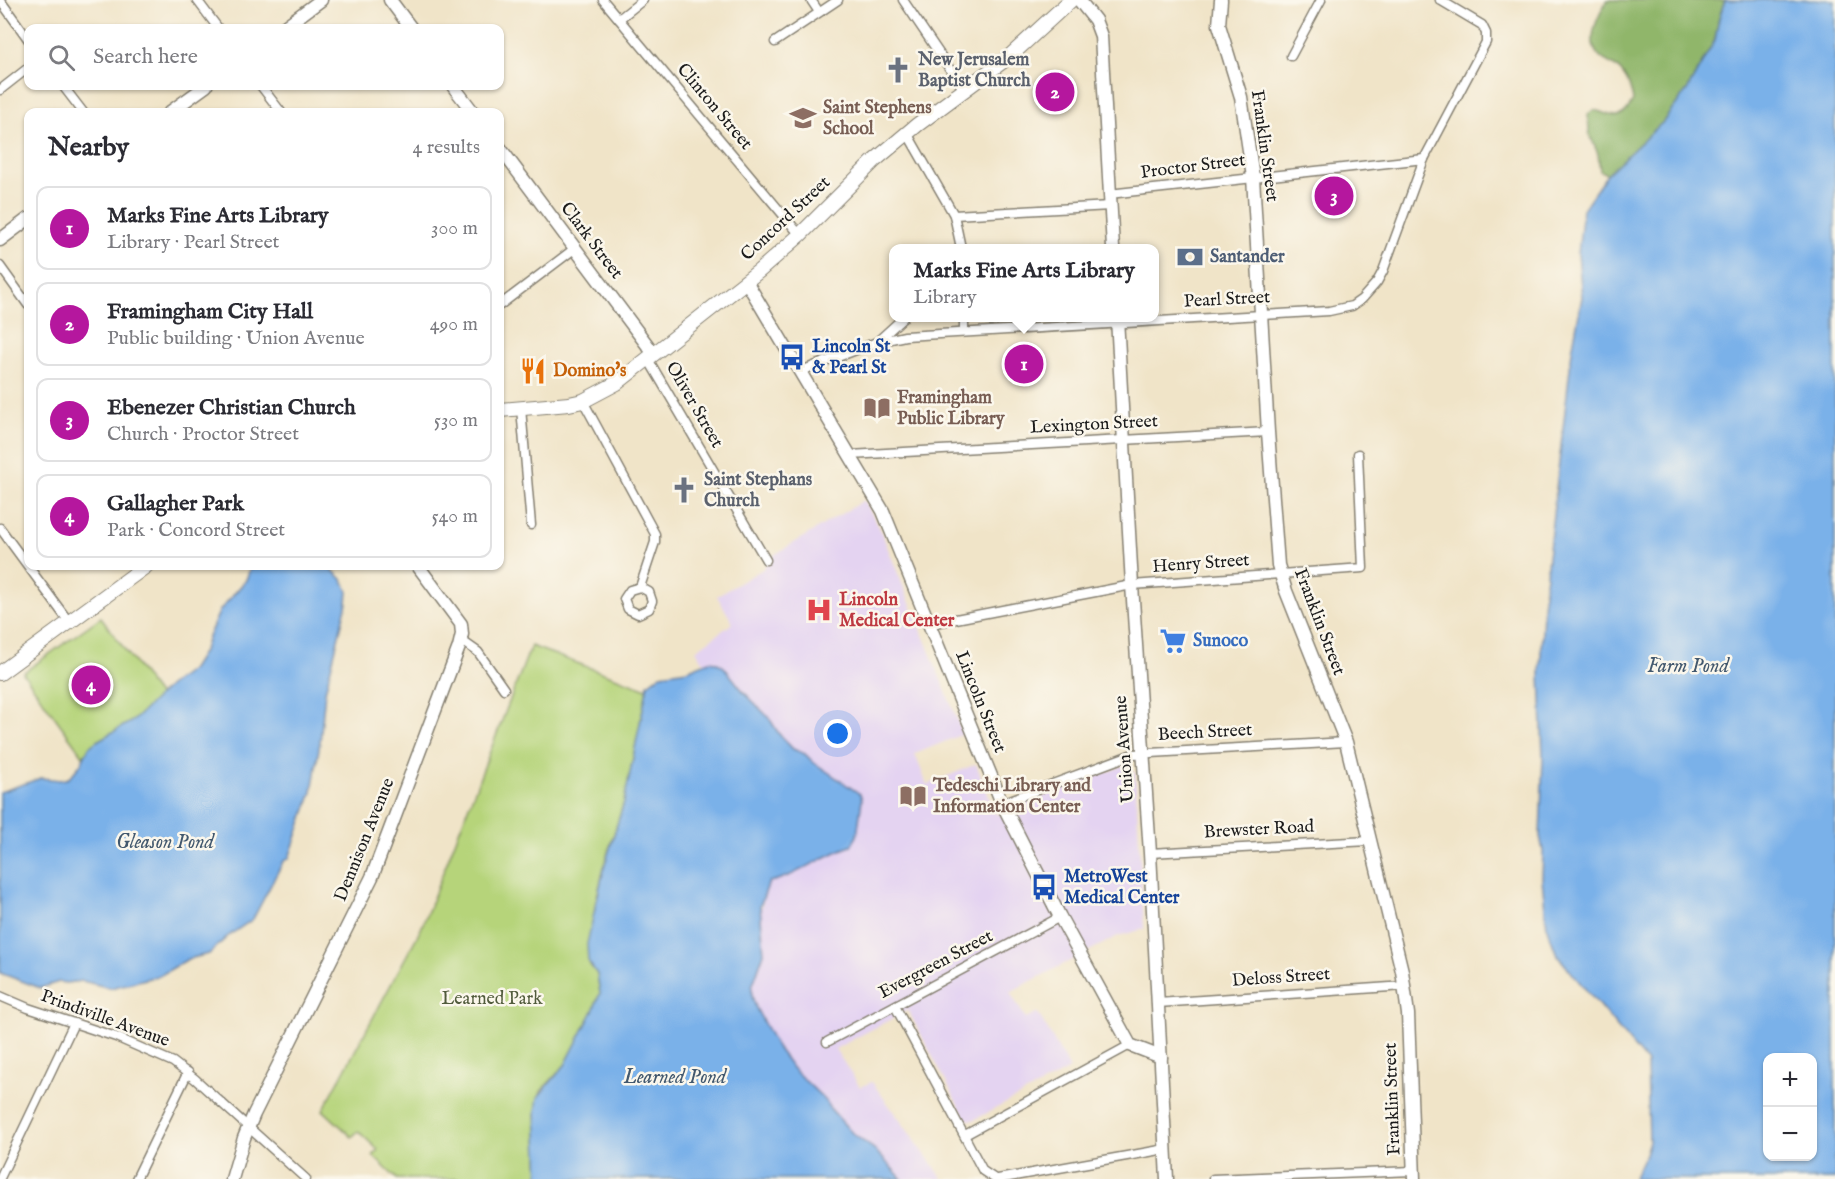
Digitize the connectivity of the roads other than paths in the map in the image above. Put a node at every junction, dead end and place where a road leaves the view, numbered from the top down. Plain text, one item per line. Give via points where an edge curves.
1 (0, 0) edge
2 (197, 0) edge
3 (321, 0) edge
4 (390, 0) edge
5 (603, 0) edge
6 (643, 0) edge
7 (811, 0) edge
8 (838, 0) edge
9 (903, 0) edge
10 (1071, 0) edge
11 (1079, 0) edge
12 (1221, 0) edge
13 (1321, 0) edge
14 (1440, 0) edge
15 (819, 12) junction
16 (619, 19) junction
17 (215, 24) edge
18 (288, 24) edge
19 (408, 24) edge
20 (24, 33) edge
21 (775, 42) dead end
22 (1291, 56) dead end
23 (24, 71) edge
24 (0, 90) edge
25 (66, 90) edge
26 (200, 90) edge
27 (264, 90) edge
28 (456, 90) edge
29 (964, 90) junction
30 (80, 108) edge
31 (176, 108) edge
32 (277, 108) edge
33 (470, 108) edge
34 (907, 133) junction
35 (504, 153) edge
36 (1424, 159) junction
37 (1253, 177) junction
38 (1110, 200) junction
39 (954, 215) junction
40 (24, 222) edge
41 (800, 235) junction
42 (0, 240) edge
43 (960, 244) edge
44 (1113, 244) edge
45 (574, 249) junction
46 (0, 266) edge
47 (746, 281) junction
48 (24, 299) edge
49 (504, 302) edge
50 (1262, 315) junction
51 (1159, 319) edge
52 (899, 322) edge
53 (964, 322) edge
54 (1092, 322) edge
55 (1117, 322) edge
56 (964, 332) junction
57 (877, 342) junction
58 (651, 357) junction
59 (801, 371) junction
60 (583, 401) junction
61 (521, 408) junction
62 (504, 410) edge
63 (1268, 432) junction
64 (1124, 440) junction
65 (1358, 454) dead end
66 (850, 455) junction
67 (531, 525) dead end
68 (0, 528) edge
69 (766, 560) dead end
70 (24, 561) edge
71 (31, 570) edge
72 (140, 570) edge
73 (421, 570) edge
74 (1281, 575) junction
75 (1132, 585) junction
76 (640, 587) dead end
77 (69, 622) junction
78 (930, 624) junction
79 (461, 640) junction
80 (0, 673) edge
81 (504, 689) dead end
82 (1346, 742) junction
83 (1143, 753) junction
84 (1002, 803) junction
85 (1370, 841) junction
86 (1150, 853) junction
87 (1060, 917) junction
88 (1405, 986) junction
89 (0, 996) edge
90 (1158, 1003) junction
91 (895, 1006) junction
92 (74, 1023) junction
93 (827, 1042) dead end
94 (1130, 1045) junction
95 (1161, 1057) junction
96 (188, 1072) junction
97 (248, 1127) junction
98 (965, 1136) junction
99 (1166, 1149) junction
100 (1414, 1175) edge
101 (0, 1178) edge
102 (993, 1178) edge
103 (136, 1179) edge
104 (232, 1179) edge
105 (306, 1179) edge
106 (1167, 1179) edge
107 (1213, 1179) edge

1 - 20 street
2 - 17 street
3 - 18 street
4 - 19 street
5 - 16 street, Clinton Street
6 - 16 street
7 - 15 street
8 - 15 street
9 - 29 street
10 - 29 main road, Concord Street via 1010,56
11 - 38 street via 1095,20 1101,36
12 - 37 street, Franklin Street via 1220,25 1241,97
13 - 22 street
14 - 36 street, Pearl Street via 1481,23 1486,33 1485,44
15 - 21 street
16 - 41 street, Clinton Street
23 - 24 street
25 - 30 street
26 - 31 street
27 - 32 street
28 - 33 street
29 - 34 main road, Concord Street
34 - 39 street
34 - 41 main road, Concord Street
35 - 45 street, Clark Street
36 - 37 street, Proctor Street
36 - 50 street, Pearl Street via 1383,271 1370,292 1352,306 1329,311
37 - 38 street, Proctor Street
37 - 50 street, Franklin Street
38 - 39 street, Proctor Street
38 - 44 street
39 - 43 street
40 - 42 street
41 - 47 main road, Concord Street
45 - 49 street
45 - 58 street, Clark Street
46 - 48 street
47 - 58 main road, Concord Street
47 - 59 street, Lincoln Street
50 - 51 street, Pearl Street
50 - 63 street, Franklin Street
52 - 57 street
53 - 56 street
54 - 56 street, Pearl Street
55 - 64 street, Union Avenue
56 - 57 street, Pearl Street
57 - 59 street, Pearl Street
58 - 60 main road, Concord Street
58 - 69 street, Oliver Street
59 - 66 street, Lincoln Street
60 - 61 main road, Concord Street
60 - 76 street via 655,534
61 - 62 main road, Concord Street
61 - 67 street
63 - 64 street, Lexington Street
63 - 74 street, Franklin Street
64 - 66 street, Lexington Street
64 - 75 street, Union Avenue
65 - 74 street, Henry Street via 1363,568
66 - 78 street, Lincoln Street via 891,527
68 - 70 street
71 - 77 street
72 - 77 main road
73 - 79 street via 460,624
74 - 75 street, Henry Street
74 - 82 street, Franklin Street
75 - 78 street, Henry Street
75 - 83 street, Union Avenue
77 - 80 main road
78 - 84 street, Lincoln Street
79 - 81 street via 478,652
79 - 97 street, Dennison Avenue via 372,877
82 - 83 street, Beech Street
82 - 85 street, Franklin Street
83 - 84 street, Beech Street
83 - 86 street, Union Avenue
84 - 87 street, Lincoln Street
85 - 86 street, Brewster Road
85 - 88 street, Franklin Street
86 - 90 street, Union Avenue
87 - 91 street, Evergreen Street
87 - 94 street, Lincoln Street
88 - 90 street, Deloss Street
88 - 100 street, Franklin Street
89 - 92 street, Prindiville Avenue
90 - 95 street, Union Avenue
91 - 93 street, Evergreen Street
91 - 98 street
92 - 96 street, Prindiville Avenue via 129,1042
92 - 101 street
94 - 95 street
94 - 98 street
95 - 99 street, Union Avenue
96 - 97 street, Prindiville Avenue
96 - 103 street
97 - 104 street, Dennison Avenue
97 - 105 street, Prindiville Avenue
98 - 102 street
99 - 102 street
99 - 106 street, Union Avenue
100 - 107 street

